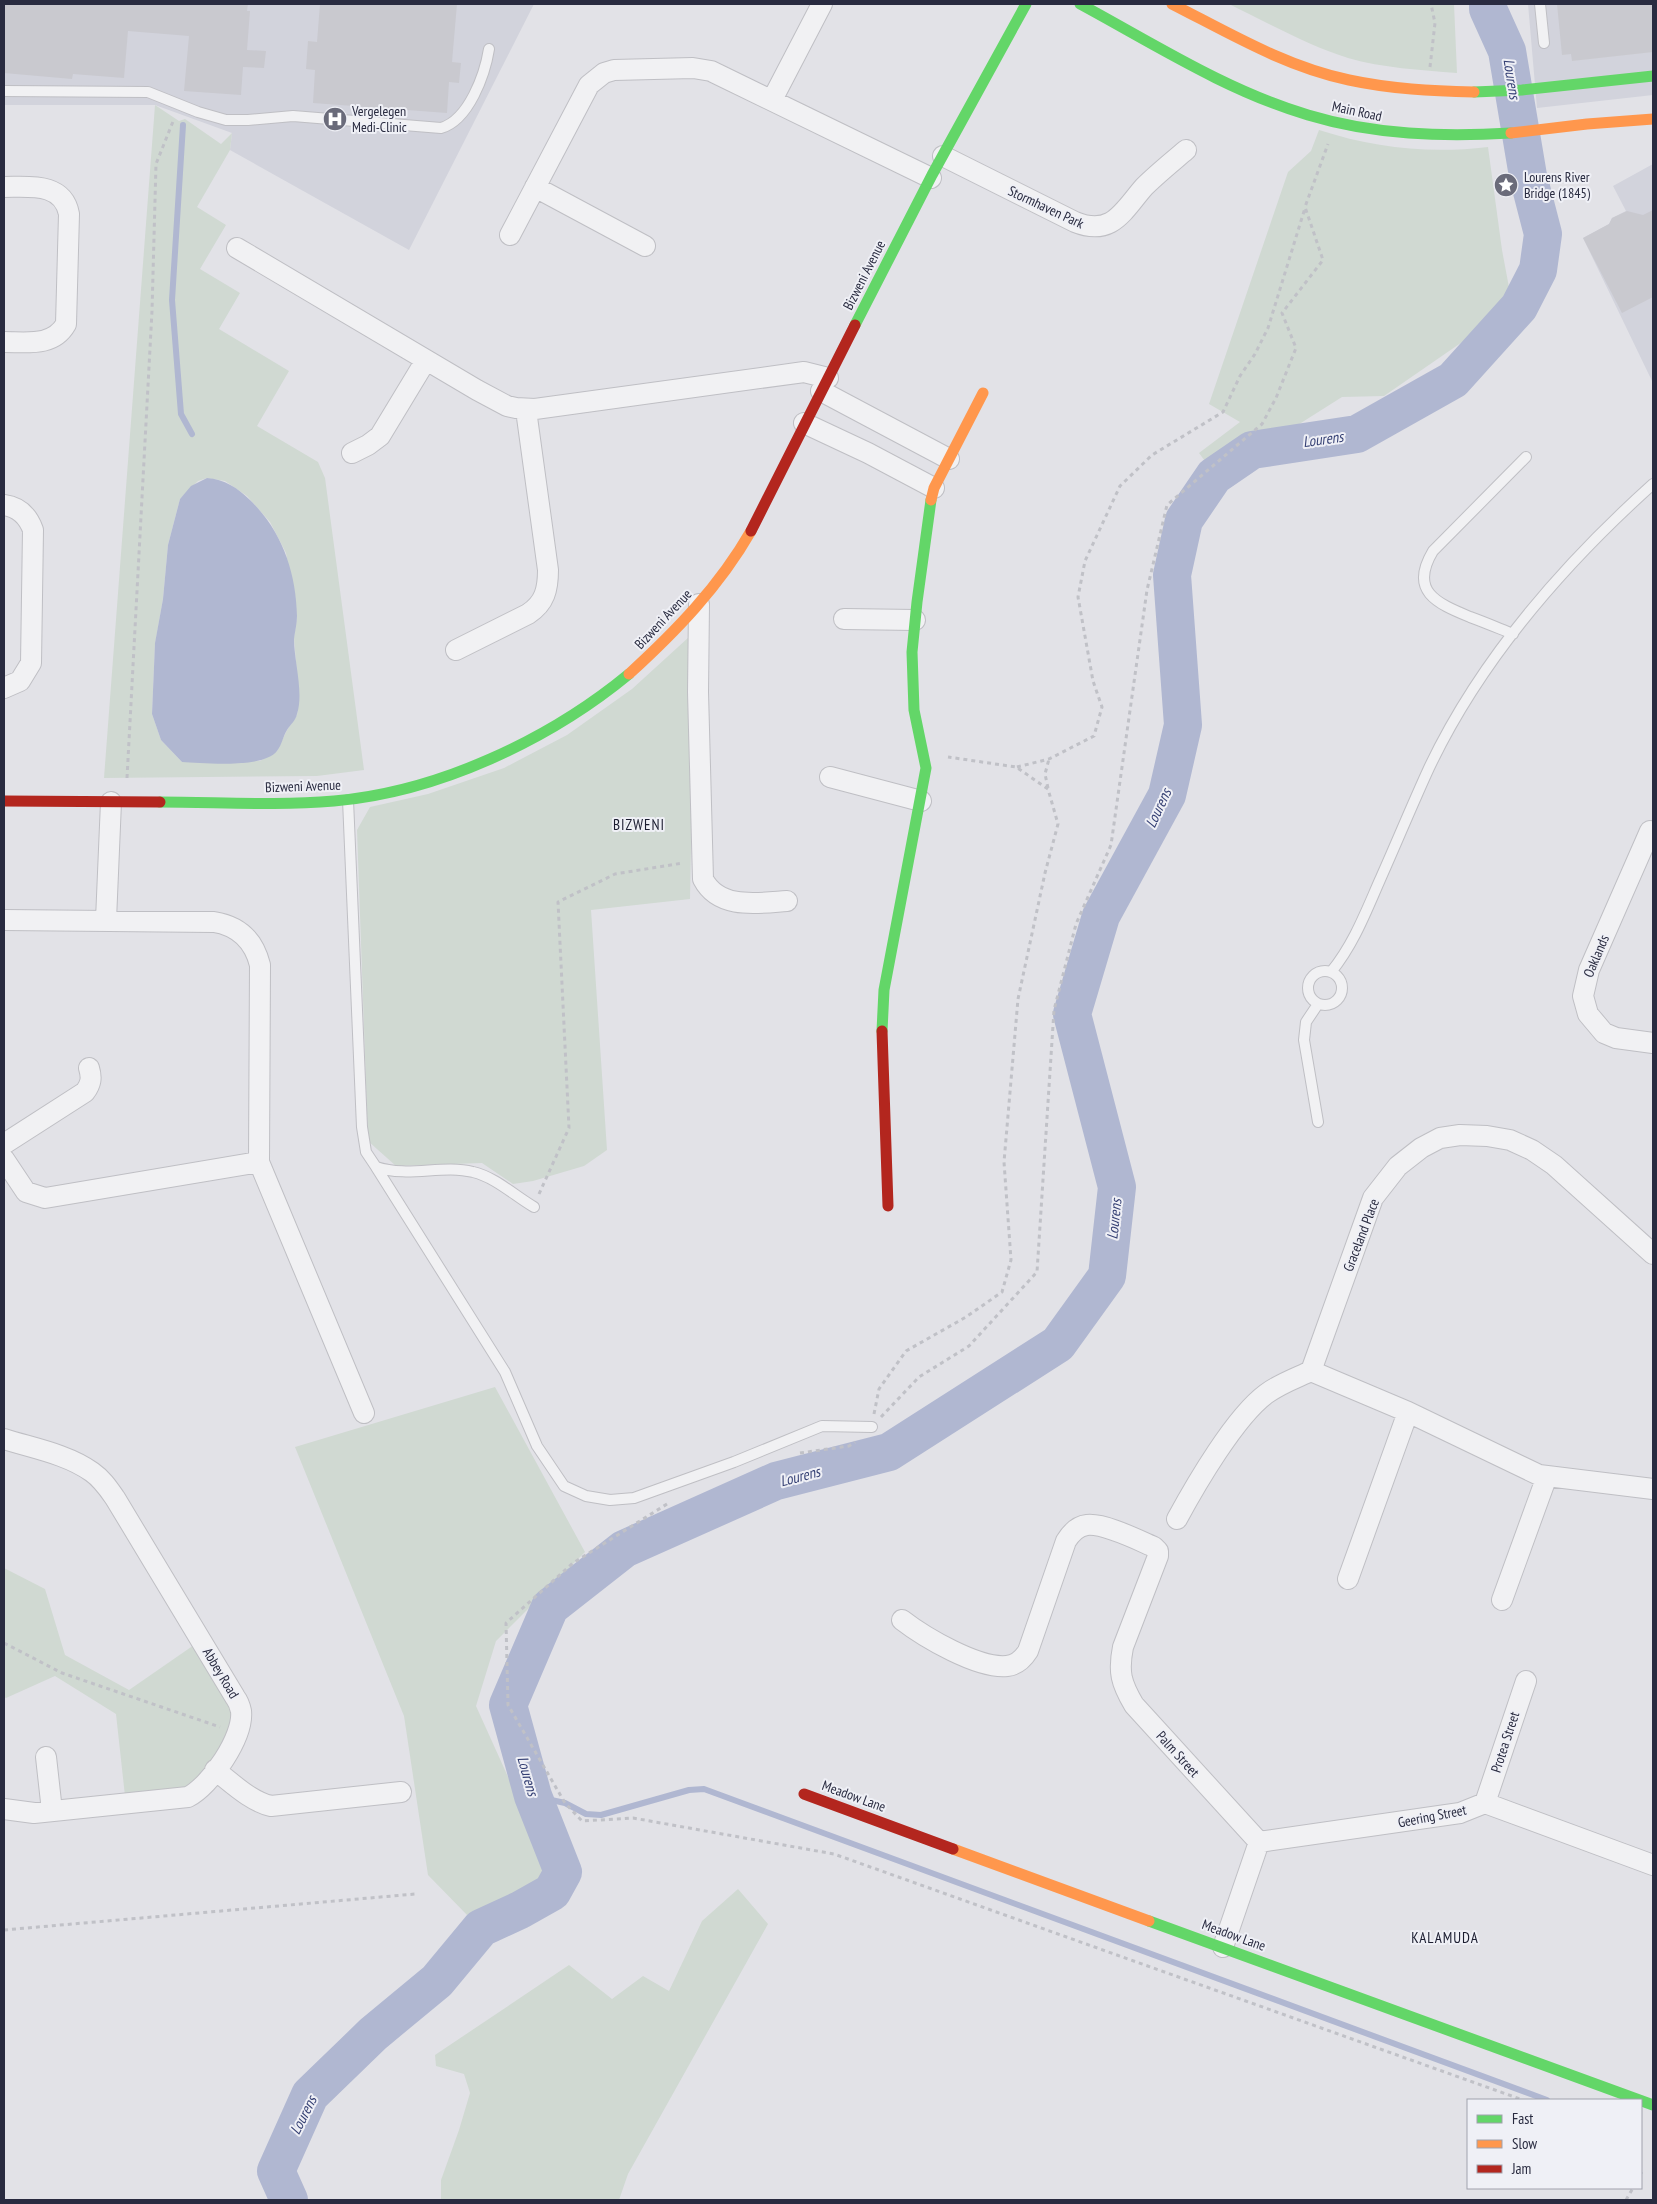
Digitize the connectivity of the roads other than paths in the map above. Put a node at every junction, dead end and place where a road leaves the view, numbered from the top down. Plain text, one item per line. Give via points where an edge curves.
1 (822, 4) edge
2 (1026, 4) edge
3 (1080, 4) edge
4 (1172, 4) edge
5 (1540, 4) edge
6 (1544, 43) dead end
7 (489, 48) dead end
8 (1653, 76) edge
9 (4, 91) edge
10 (772, 100) junction
11 (1653, 119) edge
12 (1632, 123) junction
13 (1653, 129) edge
14 (1186, 150) dead end
15 (943, 156) junction
16 (931, 178) junction
17 (4, 187) edge
18 (536, 187) junction
19 (510, 236) dead end
20 (645, 246) dead end
21 (237, 248) dead end
22 (4, 342) edge
23 (426, 360) junction
24 (824, 384) junction
25 (983, 393) dead end
26 (526, 410) junction
27 (804, 423) junction
28 (352, 453) dead end
29 (1526, 457) dead end
30 (949, 459) junction
31 (1653, 484) edge
32 (934, 488) junction
33 (4, 505) edge
34 (699, 604) junction
35 (844, 619) dead end
36 (915, 620) junction
37 (1513, 634) junction
38 (456, 650) dead end
39 (4, 688) edge
40 (830, 777) dead end
41 (348, 799) junction
42 (4, 801) edge
43 (921, 801) junction
44 (118, 802) junction
45 (1650, 831) dead end
46 (787, 901) dead end
47 (4, 920) edge
48 (106, 920) junction
49 (1332, 972) junction
50 (1318, 1004) junction
51 (1653, 1043) edge
52 (89, 1068) dead end
53 (1318, 1122) dead end
54 (4, 1144) edge
55 (4, 1159) edge
56 (259, 1162) junction
57 (376, 1168) junction
58 (888, 1206) dead end
59 (534, 1208) road end
60 (1653, 1254) edge
61 (1311, 1371) junction
62 (1408, 1412) junction
63 (364, 1413) dead end
64 (872, 1427) road end
65 (4, 1439) edge
66 (1547, 1476) junction
67 (1653, 1489) edge
68 (1177, 1519) dead end
69 (1348, 1579) dead end
70 (1502, 1600) dead end
71 (902, 1620) dead end
72 (1526, 1682) dead end
73 (46, 1757) dead end
74 (215, 1770) junction
75 (401, 1792) dead end
76 (804, 1794) dead end
77 (1485, 1803) junction
78 (4, 1809) edge
79 (52, 1812) junction
80 (1259, 1842) junction
81 (1653, 1865) edge
82 (1223, 1947) junction
83 (1639, 2099) edge

1 - 10 street
2 - 15 street, Bizweni Avenue
3 - 12 street, Main Road via 1189,64 1275,104 1335,122 1382,132 1458,136 1593,123
4 - 8 street, Main Road via 1306,68 1405,91 1451,93 1535,88
5 - 6 lane
7 - 9 lane via 486,69 463,114 457,121 441,128 293,116 226,120 148,92
10 - 16 street
10 - 18 street via 720,74 702,69 614,70 604,73 589,85
11 - 12 street, Main Road
12 - 13 street
14 - 15 street, Stormhaven Park via 1145,186 1114,221 1096,228 1076,222
15 - 16 street, Bizweni Avenue
16 - 24 street, Bizweni Avenue
17 - 22 street via 49,188 62,197 69,214 66,324 59,334 46,341
18 - 19 street
18 - 20 street
21 - 23 street
23 - 26 street via 498,402
23 - 28 street via 380,436
24 - 26 street via 804,372
24 - 27 street, Bizweni Avenue
24 - 30 street
25 - 30 street
26 - 38 street via 548,570 546,593 536,609
27 - 32 street
27 - 34 street, Bizweni Avenue via 748,535
29 - 37 lane via 1433,551 1424,574 1425,584 1435,600
30 - 32 street
31 - 37 lane via 1576,558
32 - 36 street
33 - 39 street via 22,512 33,530 31,663 20,681
34 - 41 street, Bizweni Avenue via 643,663 571,718 538,738 490,761 446,776
34 - 46 street via 703,879 717,896 742,903
35 - 36 street
36 - 43 street via 913,702 926,753
37 - 49 lane via 1448,731 1358,931
40 - 43 street
41 - 44 street, Bizweni Avenue via 248,803
41 - 57 lane via 362,1127 366,1152
42 - 44 street, Bizweni Avenue
43 - 58 street via 884,990 882,1021
44 - 48 street
45 - 51 street, Oaklands via 1589,970 1583,996 1588,1014 1604,1033
47 - 48 street
48 - 56 street via 214,922 234,928 249,940 260,965
49 - 50 lane via 1317,973 1310,980 1308,994
49 - 50 lane via 1339,978 1342,993 1333,1004
50 - 53 lane via 1306,1022 1304,1040
52 - 54 street via 91,1080 85,1092
55 - 56 street via 26,1192 45,1198
56 - 63 street
57 - 59 lane via 403,1173 474,1172
57 - 64 lane via 505,1372 536,1446 564,1486 586,1496 610,1500 634,1498 822,1426
60 - 61 street, Graceland Place via 1554,1164 1532,1150 1510,1140 1488,1136 1460,1134 1440,1138 1398,1166 1373,1198
61 - 62 street
61 - 68 street via 1280,1385 1255,1404 1192,1491
62 - 66 street via 1538,1475
62 - 69 street
65 - 74 street, Abbey Road via 76,1463 92,1472 115,1498 241,1712 238,1733
66 - 67 street
66 - 70 street
71 - 80 street, Palm Street via 950,1650 1000,1666 1014,1665 1028,1651 1066,1542 1073,1531 1087,1525 1099,1526 1150,1545 1158,1551 1156,1562 1120,1662 1125,1689 1134,1705
72 - 77 street, Protea Street
73 - 79 street
74 - 75 street via 253,1799 271,1806
74 - 79 street, Abbey Road via 204,1785 188,1797
76 - 82 street, Meadow Lane
77 - 80 street, Geering Street via 1460,1813
77 - 81 street, Geering Street
78 - 79 street, Abbey Road via 23,1813
80 - 82 street
82 - 83 street, Meadow Lane

